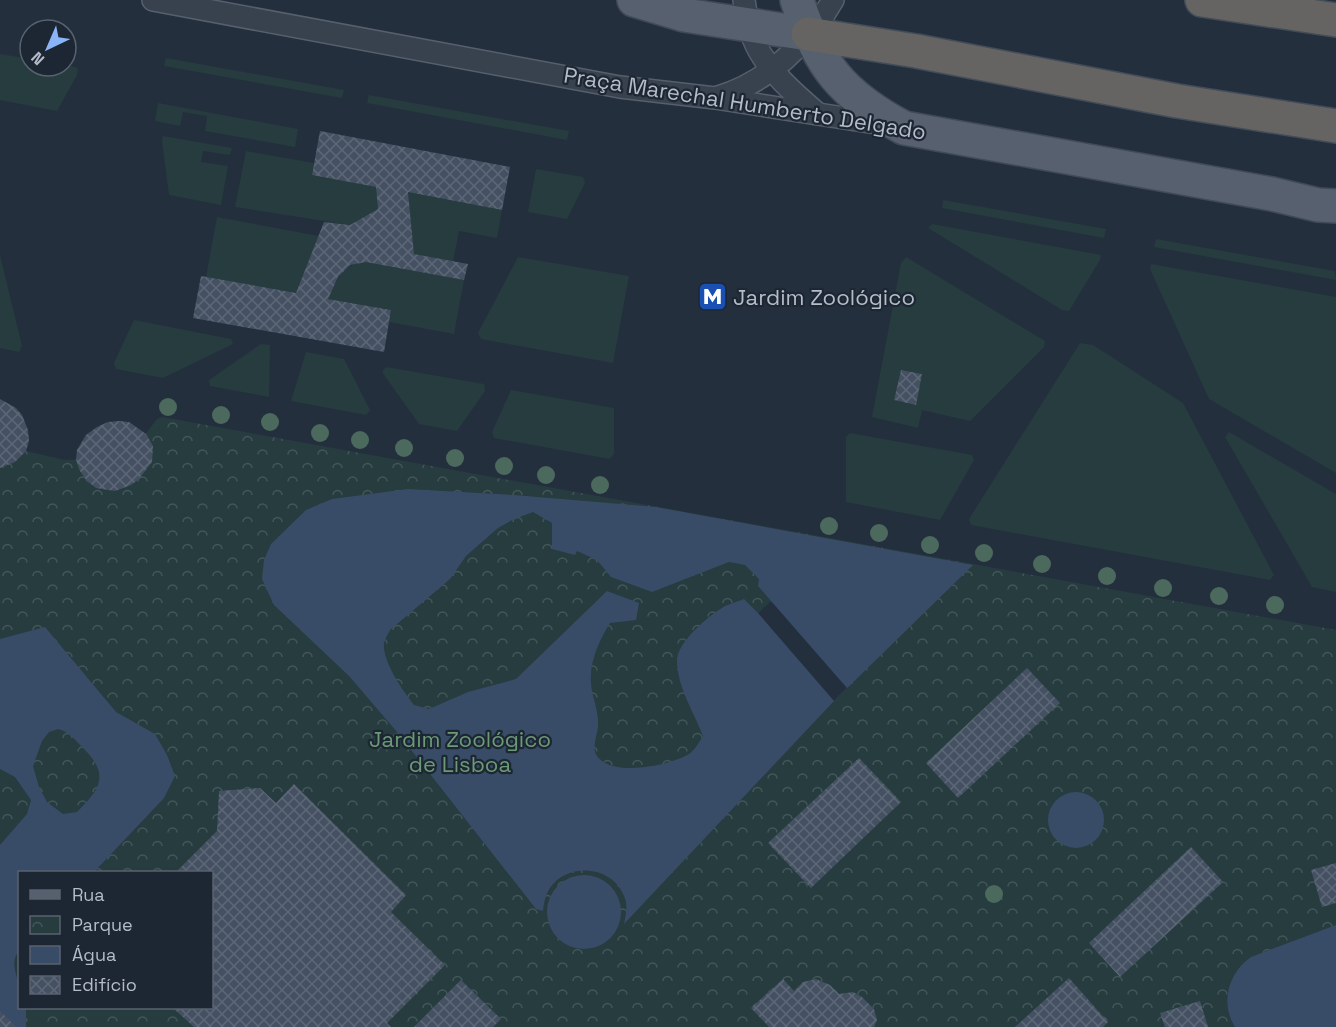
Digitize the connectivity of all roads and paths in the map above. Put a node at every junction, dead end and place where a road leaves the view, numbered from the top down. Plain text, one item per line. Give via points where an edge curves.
1 (153, 0) edge
2 (634, 0) edge
3 (797, 0) edge
4 (833, 0) edge
5 (1202, 0) edge
6 (746, 12) edge
7 (1336, 20) edge
8 (808, 34) junction
9 (772, 69) junction
10 (715, 98) junction
11 (818, 114) junction
12 (1336, 126) edge
13 (904, 128) junction
14 (1330, 208) edge

1 - 10 lane, Praça Marechal Humberto Delgado via 620,87
2 - 6 main road via 684,15
3 - 8 main road
4 - 8 lane
5 - 7 highway
6 - 8 main road
6 - 9 lane via 756,45
8 - 9 lane
8 - 12 highway
8 - 13 main road via 831,72 850,93
9 - 10 lane via 749,86
9 - 11 lane
10 - 11 lane, Praça Marechal Humberto Delgado
11 - 13 lane, Praça Marechal Humberto Delgado
13 - 14 main road, Praça Marechal Humberto Delgado

